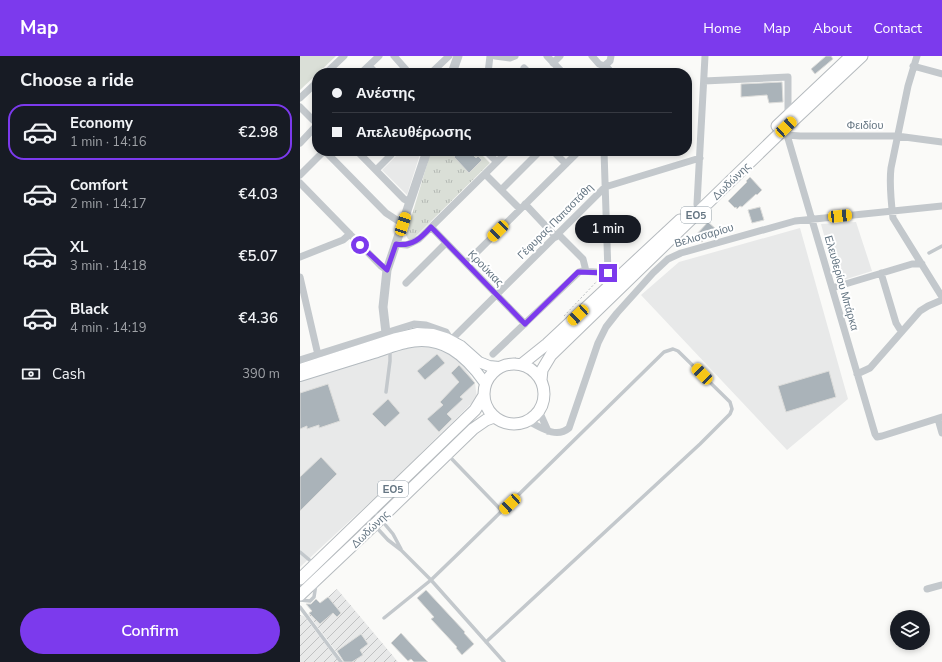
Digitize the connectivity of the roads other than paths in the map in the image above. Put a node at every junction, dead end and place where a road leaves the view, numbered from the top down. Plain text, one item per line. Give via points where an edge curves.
1 (344, 56) edge
2 (379, 56) edge
3 (394, 56) edge
4 (449, 56) edge
5 (458, 56) edge
6 (490, 56) edge
7 (495, 56) edge
8 (515, 56) edge
9 (547, 56) edge
10 (560, 56) edge
11 (592, 56) edge
12 (705, 56) edge
13 (862, 56) edge
14 (917, 56) edge
15 (612, 57) edge
16 (845, 60) edge
17 (553, 63) junction
18 (369, 66) joint
19 (606, 66) joint
20 (913, 66) junction
21 (331, 68) edge
22 (367, 68) edge
23 (405, 68) edge
24 (436, 68) edge
25 (454, 68) edge
26 (489, 68) edge
27 (558, 68) edge
28 (942, 74) edge
29 (704, 81) junction
30 (312, 87) edge
31 (300, 98) edge
32 (300, 107) edge
33 (788, 115) junction
34 (312, 118) edge
35 (312, 126) edge
36 (785, 131) junction
37 (897, 136) junction
38 (942, 142) edge
39 (300, 143) edge
40 (319, 156) edge
41 (329, 156) edge
42 (363, 156) edge
43 (390, 156) edge
44 (425, 156) edge
45 (491, 156) edge
46 (503, 156) edge
47 (535, 156) edge
48 (558, 156) edge
49 (574, 156) edge
50 (604, 156) edge
51 (700, 158) junction
52 (497, 162) junction
53 (566, 164) junction
54 (376, 170) junction
55 (485, 174) junction
56 (300, 175) edge
57 (300, 183) edge
58 (605, 187) junction
59 (501, 190) junction
60 (410, 202) junction
61 (697, 204) junction
62 (942, 206) edge
63 (522, 207) junction
64 (892, 211) junction
65 (812, 218) junction
66 (403, 224) junction
67 (431, 227) junction
68 (350, 234) junction
69 (557, 235) junction
70 (446, 242) junction
71 (396, 244) junction
72 (942, 246) edge
73 (929, 253) dead end
74 (300, 257) edge
75 (466, 263) junction
76 (922, 264) junction
77 (387, 270) junction
78 (586, 272) junction
79 (881, 273) junction
80 (300, 277) edge
81 (610, 278) junction
82 (406, 283) dead end
83 (832, 288) junction
84 (497, 295) junction
85 (942, 296) edge
86 (942, 300) edge
87 (525, 324) junction
88 (901, 331) junction
89 (386, 333) junction
90 (451, 340) junction
91 (390, 348) junction
92 (493, 354) dead end
93 (318, 355) junction
94 (300, 360) edge
95 (522, 364) junction
96 (499, 367) junction
97 (300, 369) edge
98 (857, 374) junction
99 (300, 376) edge
100 (541, 380) junction
101 (485, 383) junction
102 (386, 392) dead end
103 (483, 397) junction
104 (538, 411) junction
105 (494, 417) junction
106 (940, 418) edge
107 (528, 421) junction
108 (548, 431) junction
109 (942, 433) edge
110 (448, 454) junction
111 (502, 511) junction
112 (369, 513) junction
113 (378, 522) junction
114 (401, 550) junction
115 (300, 552) edge
116 (308, 569) edge
117 (317, 579) junction
118 (300, 580) edge
119 (431, 580) junction
120 (942, 585) edge
121 (928, 589) dead end
122 (300, 595) edge
123 (300, 600) edge
124 (300, 607) edge
125 (384, 618) dead end
126 (486, 642) junction
127 (341, 662) edge
128 (504, 662) edge

1 - 21 street
2 - 18 street
3 - 23 street
4 - 24 street
5 - 25 street
6 - 26 street
7 - 8 street
9 - 17 street
10 - 17 street
11 - 19 street via 601,66
12 - 29 street
13 - 36 main road, Δωδώνης / ΕΟ5
14 - 20 street
15 - 19 street
16 - 33 main road, Δωδώνης / ΕΟ5
17 - 27 street
18 - 22 street
20 - 28 street
20 - 37 street
29 - 33 street via 788,77
29 - 51 street
30 - 31 street
32 - 34 street
33 - 61 main road, Δωδώνης / ΕΟ5
35 - 39 street
36 - 37 street, Φειδίου via 800,136
36 - 65 street, Ελευθερίου Μπάρκα
36 - 100 main road, Δωδώνης / ΕΟ5 via 551,355 542,370
37 - 38 street, Φειδίου
37 - 64 street via 891,171
40 - 56 street
41 - 66 street via 386,213
42 - 54 street
43 - 54 street
44 - 60 street
45 - 52 street
46 - 52 street
47 - 59 street
48 - 53 street
49 - 53 street
50 - 58 street
51 - 58 street, Γέφυρας Παπαστάθη
51 - 61 street
52 - 55 street
53 - 63 street
54 - 60 street
55 - 59 street
55 - 67 street
57 - 68 street
58 - 69 street, Γέφυρας Παπαστάθη
58 - 81 street
59 - 63 street
60 - 66 street
61 - 81 main road, Δωδώνης / ΕΟ5
62 - 64 street, Βελισσαρίου
63 - 69 street
63 - 75 street
64 - 65 street, Βελισσαρίου
64 - 76 street via 893,218
65 - 83 street, Ελευθερίου Μπάρκα
65 - 108 street, Βελισσαρίου via 681,253 665,261 606,327 598,343 569,428 560,432
66 - 71 street
67 - 70 street, Κρούκιας
67 - 71 street via 414,242
68 - 74 street via 343,240
68 - 77 street
69 - 78 street via 583,260
69 - 84 street, Γέφυρας Παπαστάθη
70 - 75 street, Κρούκιας
70 - 82 street
71 - 77 street
72 - 73 lane
75 - 84 street, Κρούκιας
76 - 79 street via 912,264
76 - 85 street
77 - 89 street via 383,307
78 - 81 street
78 - 87 street via 578,273
79 - 83 street
79 - 88 street via 896,323
80 - 93 street
81 - 95 main road, Δωδώνης / ΕΟ5 via 547,344
83 - 98 street, Ελευθερίου Μπάρκα
84 - 87 street, Κρούκιας
84 - 90 street, Γέφυρας Παπαστάθη
86 - 88 street via 923,309
87 - 92 street
88 - 98 street via 870,368
89 - 90 street via 422,324 446,332
89 - 93 street
90 - 96 main road via 479,362
90 - 97 main road via 433,334 409,334
91 - 99 main road
91 - 101 main road via 417,341 441,344 463,357 476,369
91 - 102 lane
93 - 94 street
95 - 96 main road via 511,363
95 - 100 main road via 533,370
96 - 101 main road via 490,374
98 - 106 street, Ελευθερίου Μπάρκα via 877,436
100 - 104 main road, Δωδώνης / ΕΟ5 via 544,397
101 - 103 main road, Δωδώνης / ΕΟ5
103 - 105 main road
103 - 112 main road, Δωδώνης / ΕΟ5 via 475,410
104 - 107 main road, Δωδώνης / ΕΟ5
104 - 108 street
105 - 107 main road via 510,424
105 - 110 main road, Δωδώνης / ΕΟ5 via 482,422
106 - 109 street
107 - 108 street
110 - 111 lane
110 - 113 main road, Δωδώνης / ΕΟ5
111 - 119 lane
111 - 126 lane via 668,350 673,349 683,355 732,406 730,414 700,444
112 - 113 lane
112 - 113 lane
112 - 116 main road, Δωδώνης / ΕΟ5
113 - 114 lane via 388,540
113 - 114 lane via 393,534
113 - 117 main road, Δωδώνης / ΕΟ5
114 - 119 lane
115 - 116 lane via 310,562
116 - 118 main road, Δωδώνης / ΕΟ5
117 - 122 main road, Δωδώνης / ΕΟ5
117 - 123 lane via 314,597 310,601
119 - 125 lane
119 - 126 lane
120 - 121 street
124 - 127 lane
126 - 128 lane

